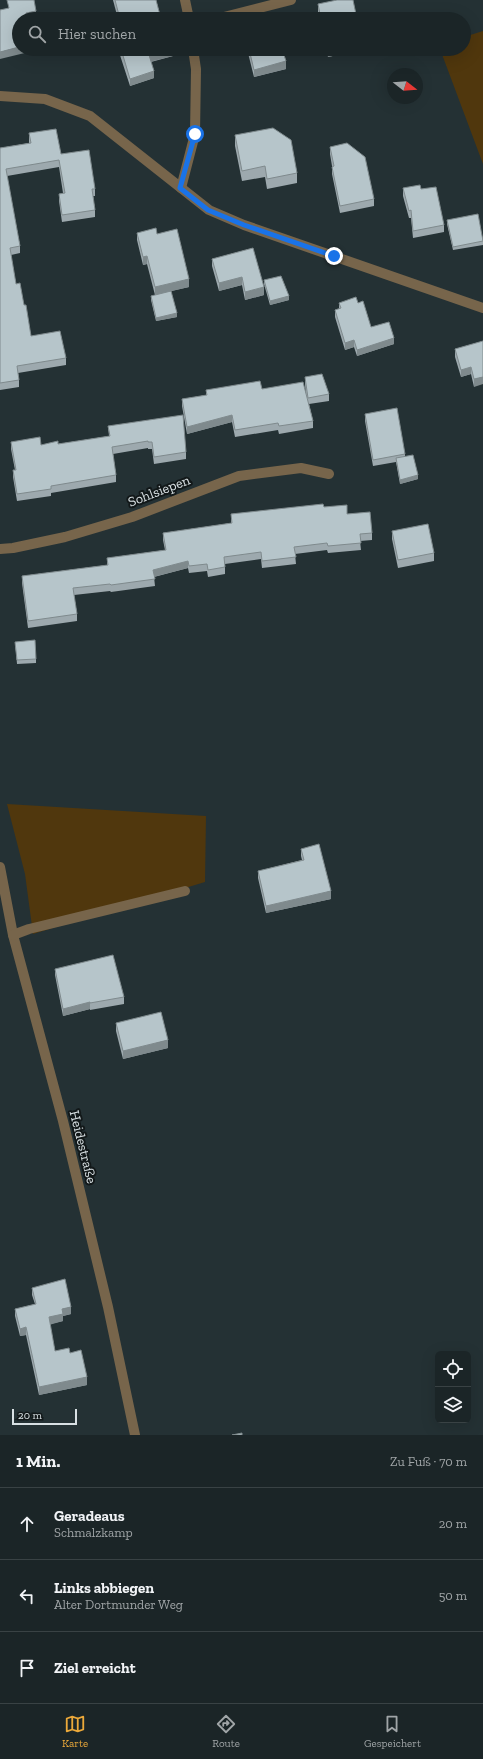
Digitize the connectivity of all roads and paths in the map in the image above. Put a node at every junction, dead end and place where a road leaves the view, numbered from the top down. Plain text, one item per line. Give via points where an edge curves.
1 (185, 0) edge
2 (291, 0) edge
3 (188, 12) edge
4 (244, 12) edge
5 (194, 56) edge
6 (0, 96) edge
7 (180, 188) junction
8 (483, 308) edge
9 (329, 474) dead end
10 (0, 549) edge
11 (0, 867) edge
12 (185, 891) dead end
13 (13, 935) junction
14 (136, 1435) edge

1 - 3 street
2 - 4 street
5 - 7 street via 195,134
6 - 7 street via 45,99 90,116
7 - 8 street via 208,210 244,225
9 - 10 street, Sohlsiepen via 301,468 239,476 118,522 65,538
11 - 13 street, Heidestraße
12 - 13 street
13 - 14 street, Heidestraße via 63,1120

